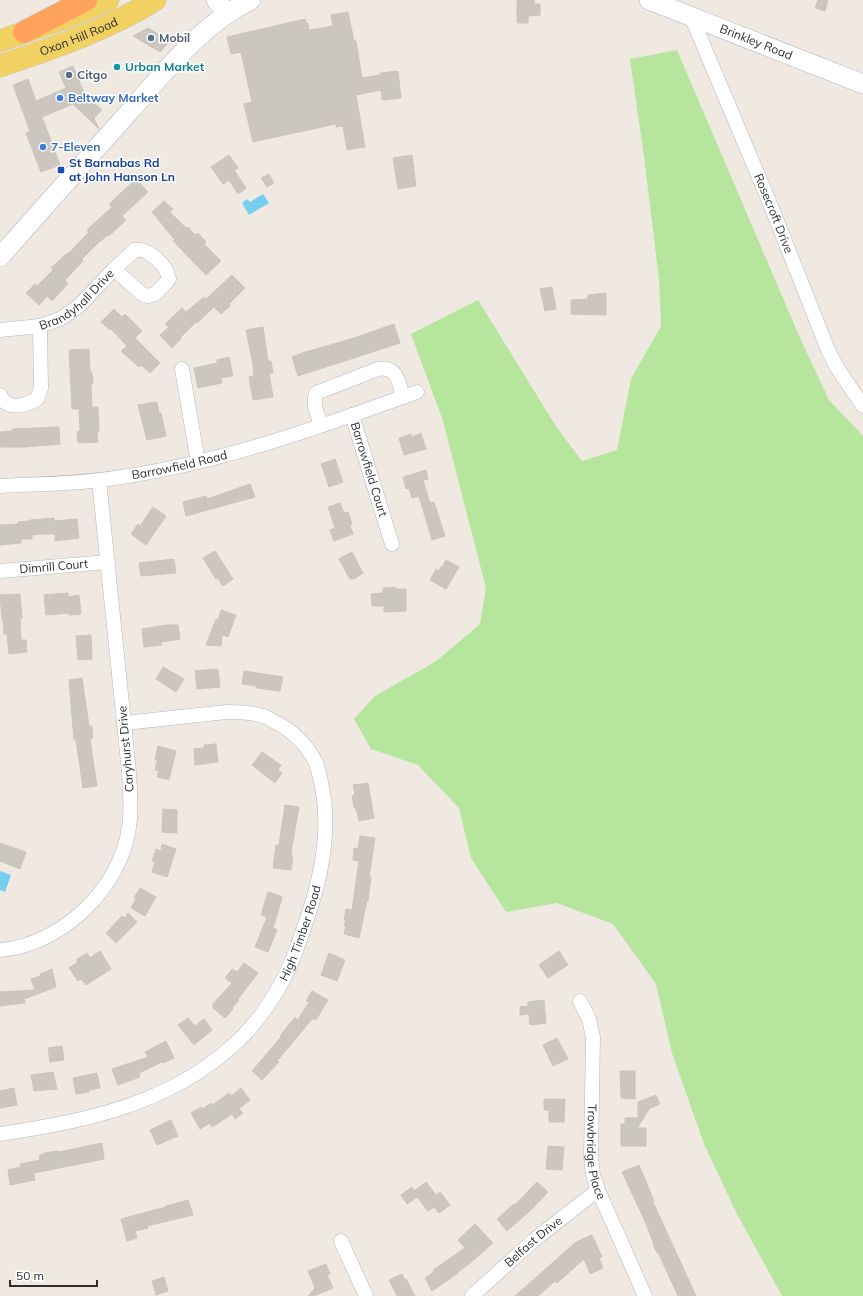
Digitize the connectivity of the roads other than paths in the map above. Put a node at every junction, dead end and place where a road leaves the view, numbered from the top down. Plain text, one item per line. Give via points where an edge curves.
1 (86, 0) edge
2 (108, 0) edge
3 (155, 0) edge
4 (250, 0) edge
5 (649, 0) edge
6 (222, 7) edge
7 (691, 16) junction
8 (24, 32) junction
9 (0, 41) edge
10 (0, 66) edge
11 (863, 84) edge
12 (0, 257) edge
13 (114, 269) junction
14 (40, 326) junction
15 (0, 330) edge
16 (182, 369) dead end
17 (417, 392) dead end
18 (0, 395) edge
19 (403, 397) junction
20 (863, 406) edge
21 (352, 415) junction
22 (321, 425) junction
23 (198, 462) junction
24 (99, 480) junction
25 (0, 486) edge
26 (392, 544) dead end
27 (108, 562) junction
28 (0, 571) edge
29 (125, 723) junction
30 (0, 950) edge
31 (580, 1001) dead end
32 (0, 1134) edge
33 (598, 1190) junction
34 (341, 1241) dead end
35 (366, 1296) edge
36 (472, 1296) edge
37 (645, 1296) edge

1 - 8 highway
2 - 8 main road, Oxon Hill Road
3 - 10 main road, Oxon Hill Road via 115,22 76,39
4 - 6 main road
5 - 7 main road, Brinkley Road
6 - 12 main road via 196,40
7 - 11 main road, Brinkley Road
7 - 20 street, Rosecroft Drive via 828,350
8 - 9 main road, Oxon Hill Road
13 - 13 street, Brandyhall Drive via 142,294 148,296 155,294 169,279 166,270 143,249 133,251
13 - 14 street, Brandyhall Drive via 79,306 60,319
14 - 15 street, Brandyhall Drive
14 - 18 street via 41,388 37,400 26,406 8,404
16 - 23 street
17 - 19 street, Barrowfield Court
19 - 21 street, Barrowfield Court
19 - 22 street via 394,372 390,369 378,369 316,393 315,406
21 - 22 street, Barrowfield Road
21 - 26 street, Barrowfield Court
22 - 23 street, Barrowfield Road via 262,445
23 - 24 street, Barrowfield Road
24 - 25 street, Barrowfield Road
24 - 27 street, Caryhurst Drive
27 - 28 street, Dimrill Court
27 - 29 street, Caryhurst Drive
29 - 30 street, Caryhurst Drive via 131,799 129,828 112,875 97,897 62,928 27,944
29 - 32 street, High Timber Road via 238,712 262,715 291,732 309,751 315,762 322,791 326,828 318,884 285,977 253,1025 210,1065 154,1097 98,1116
31 - 33 street, Trowbridge Place via 589,1019 593,1037 591,1158
33 - 36 street, Belfast Drive via 534,1240
33 - 37 street, Trowbridge Place
34 - 35 street

